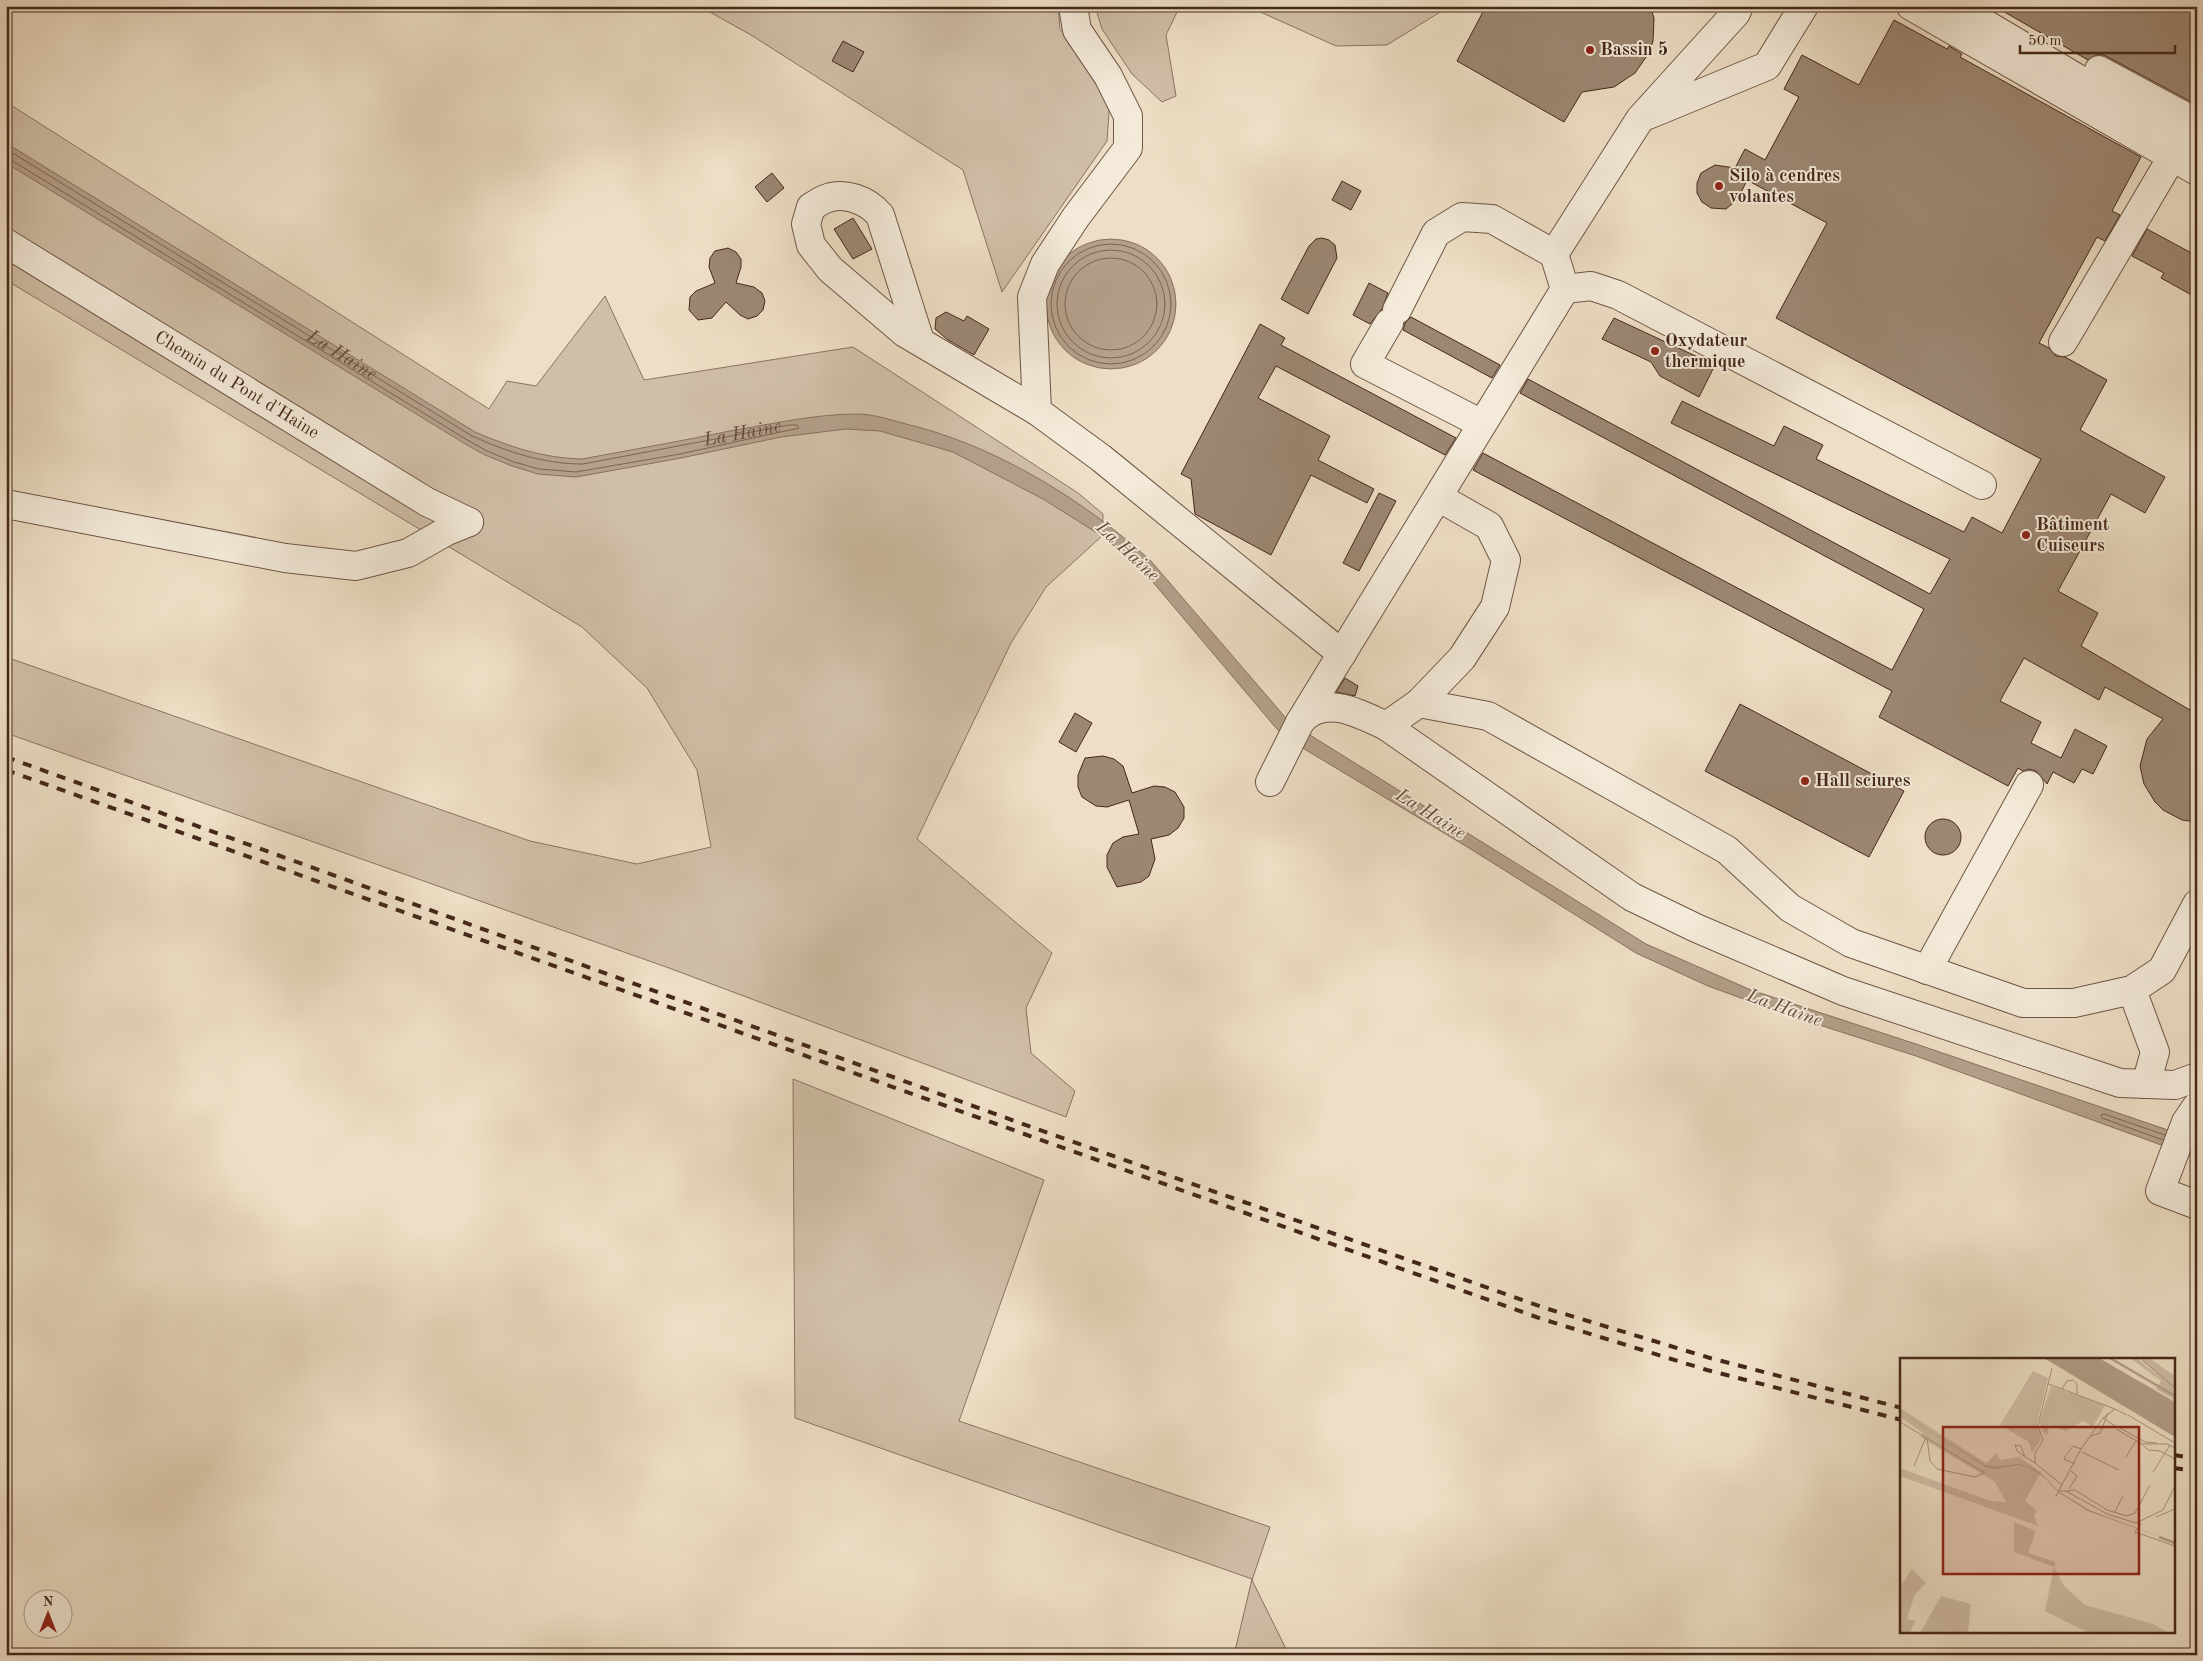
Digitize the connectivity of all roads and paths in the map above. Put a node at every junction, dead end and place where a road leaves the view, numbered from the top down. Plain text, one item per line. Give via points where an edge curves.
1 (1073, 6) edge
2 (1739, 6) edge
3 (1804, 6) edge
4 (1911, 6) edge
5 (1973, 13) edge
6 (1640, 119) junction
7 (2197, 123) edge
8 (2184, 153) edge
9 (2197, 171) edge
10 (6, 243) edge
11 (1554, 254) junction
12 (1565, 288) junction
13 (920, 341) junction
14 (2063, 342) dead end
15 (1037, 412) junction
16 (1482, 424) junction
17 (1982, 485) dead end
18 (1438, 497) junction
19 (6, 504) edge
20 (1342, 654) junction
21 (1418, 703) junction
22 (1300, 722) junction
23 (1386, 726) junction
24 (1270, 782) dead end
25 (2029, 785) dead end
26 (2197, 904) edge
27 (1927, 970) junction
28 (2132, 990) junction
29 (2197, 1077) edge
30 (2146, 1084) junction
31 (2191, 1114) edge
32 (2197, 1205) edge

1 - 15 street via 1077,30 1108,76 1128,116 1128,148 1045,264 1032,297
2 - 6 street
3 - 6 street via 1767,66
4 - 8 street
5 - 7 street
5 - 8 street
6 - 11 street
8 - 9 street
8 - 14 street
10 - 19 street, Chemin du Pont d'Haine via 410,492 469,522 408,553 356,566 285,558
11 - 12 street
11 - 16 street via 1492,219 1462,217 1436,233 1364,364
12 - 16 street
12 - 17 street via 1591,286 1618,295
13 - 13 street via 905,333 830,269 811,245 806,224 811,207 826,198 843,197 860,200 880,215
13 - 15 street
15 - 20 street via 1101,458
16 - 18 street
18 - 20 street
18 - 21 street via 1489,526 1506,560 1495,607 1462,658
20 - 22 street
21 - 23 street
21 - 27 street via 1488,716 1727,850 1790,908 1851,943
22 - 23 street via 1304,716 1322,708 1346,708
22 - 24 street
23 - 30 street via 1632,897 1696,928 1843,991 2120,1083
25 - 27 street
26 - 28 street via 2162,970
27 - 28 street via 2023,1003 2074,1003
28 - 30 street via 2155,1052
29 - 30 street via 2175,1085
31 - 32 street via 2160,1191

